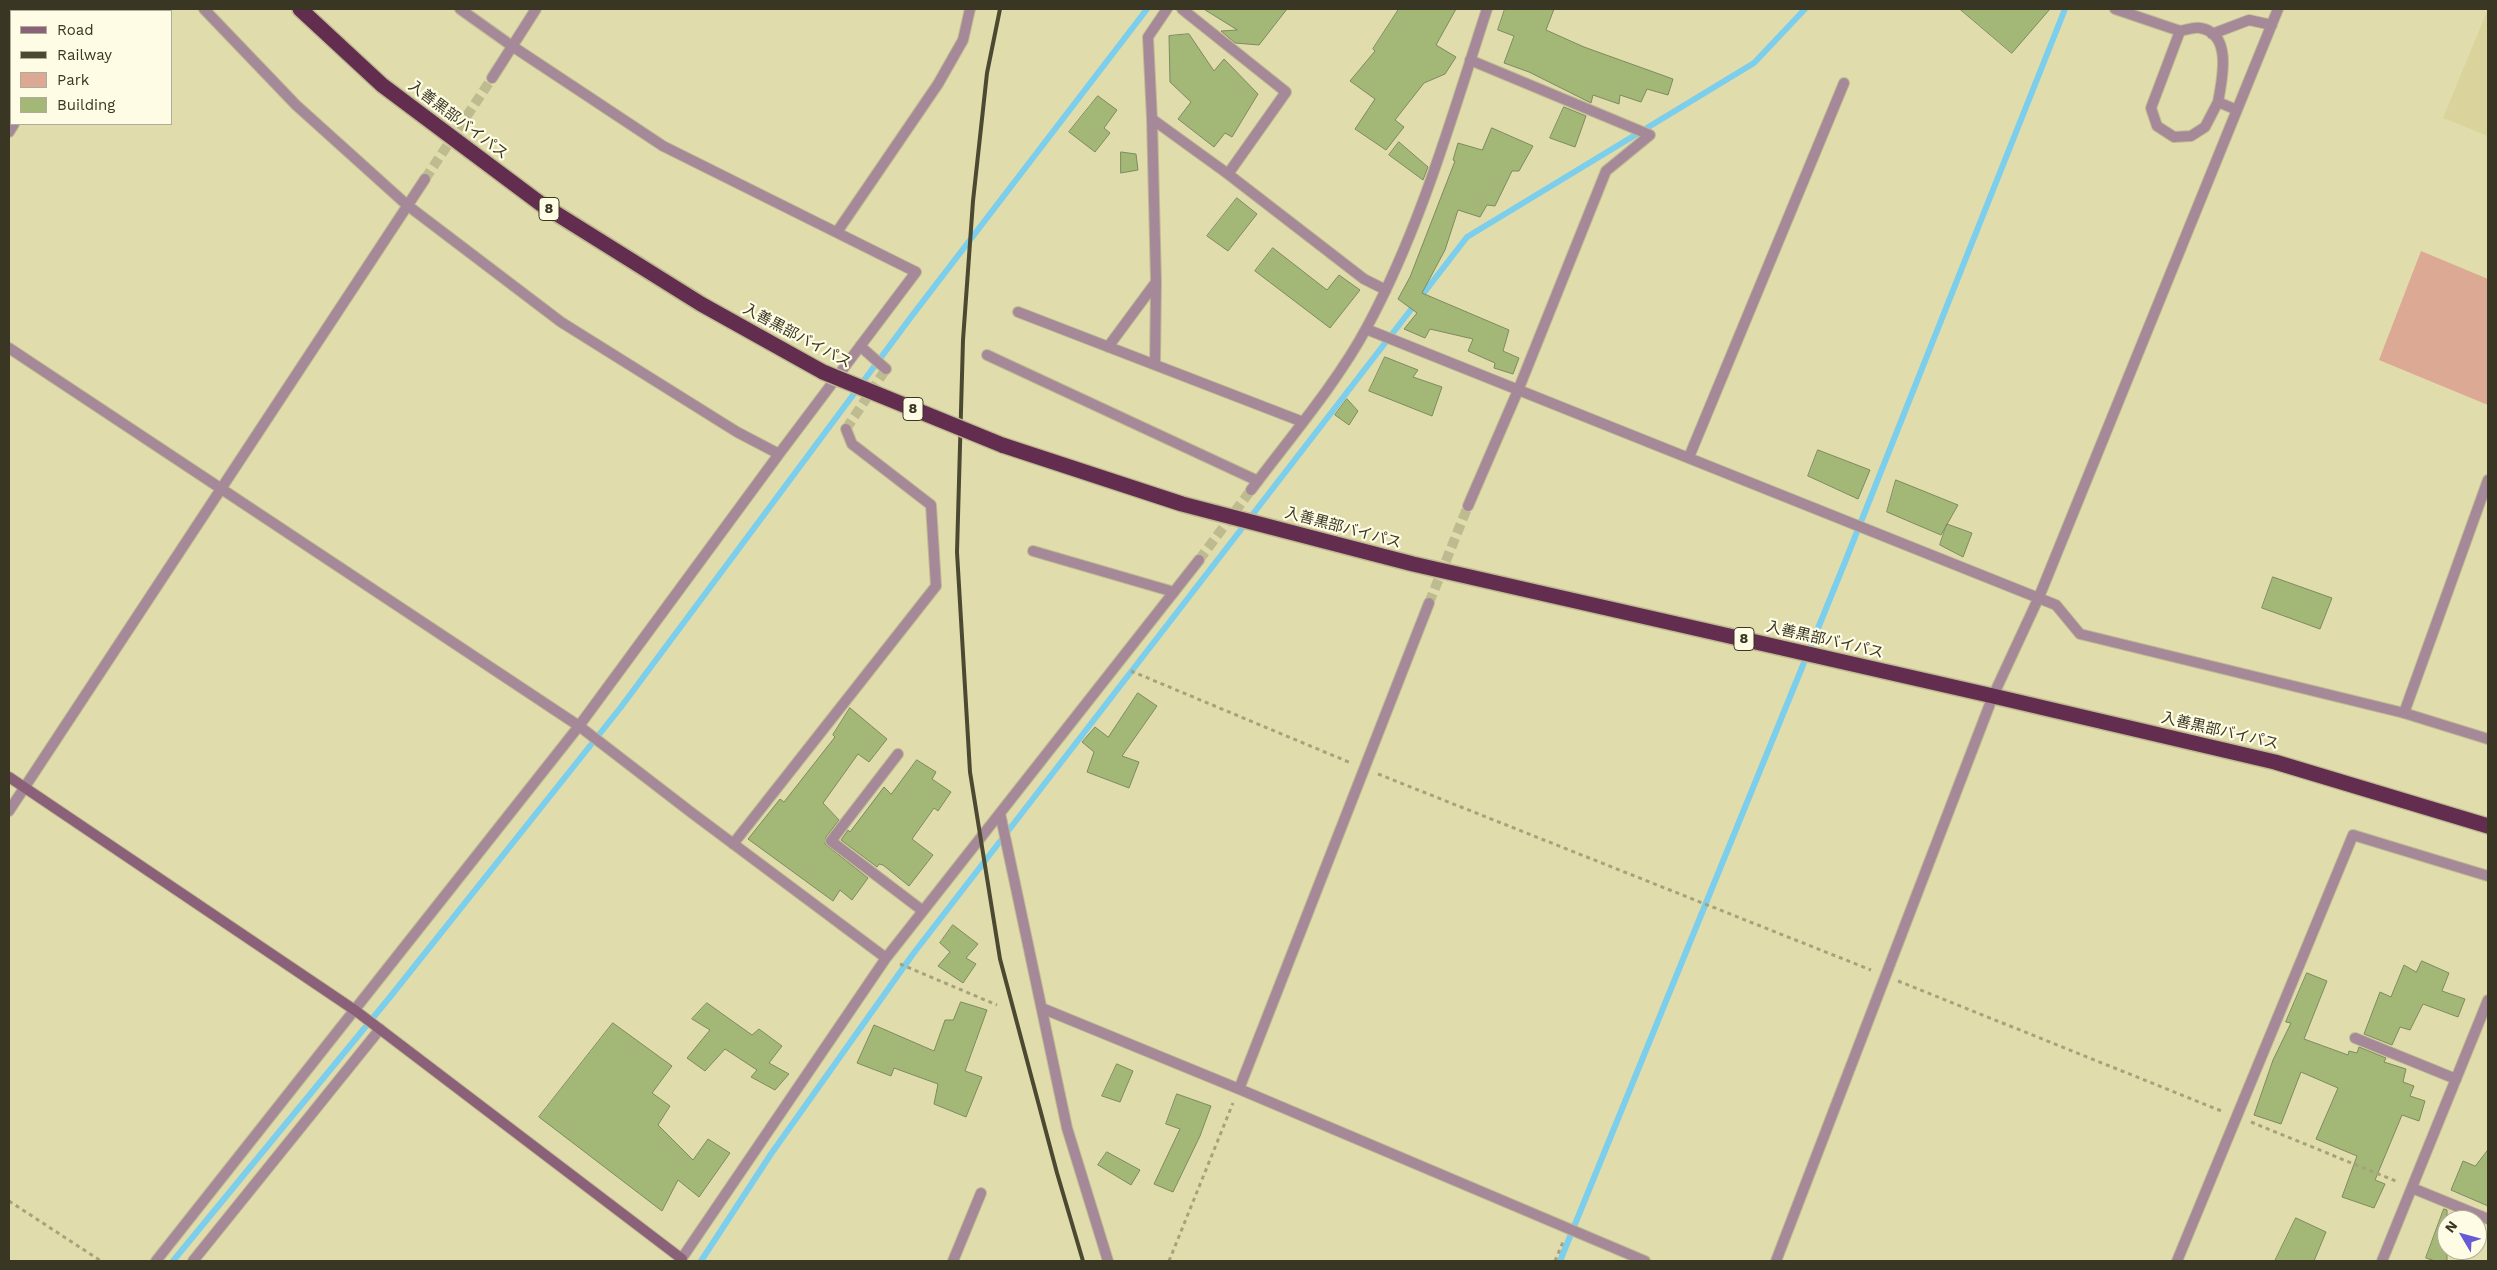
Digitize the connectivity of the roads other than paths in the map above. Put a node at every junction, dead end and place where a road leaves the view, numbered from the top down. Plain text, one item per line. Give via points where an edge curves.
1 (204, 9) edge
2 (300, 9) edge
3 (460, 9) edge
4 (536, 9) edge
5 (970, 9) edge
6 (1167, 9) edge
7 (1182, 9) edge
8 (1487, 9) edge
9 (2116, 9) edge
10 (2278, 9) edge
11 (2272, 25) junction
12 (2180, 31) junction
13 (2212, 34) junction
14 (512, 46) junction
15 (1470, 60) junction
16 (492, 78) tunnel mouth
17 (1844, 83) dead end
18 (2218, 102) junction
19 (2237, 110) junction
20 (1152, 120) junction
21 (1228, 174) junction
22 (425, 179) tunnel mouth
23 (407, 205) junction
24 (837, 232) junction
25 (1156, 282) junction
26 (1386, 290) junction
27 (1018, 312) dead end
28 (1366, 329) junction
29 (860, 346) junction
30 (1108, 347) junction
31 (9, 348) edge
32 (987, 355) dead end
33 (1155, 364) junction
34 (886, 369) dead end
35 (1518, 388) junction
36 (1303, 422) junction
37 (846, 429) dead end
38 (779, 454) junction
39 (1689, 457) junction
40 (2488, 480) edge
41 (1258, 481) junction
42 (220, 489) junction
43 (1251, 490) tunnel mouth
44 (1468, 506) tunnel mouth
45 (1033, 550) dead end
46 (1199, 560) tunnel mouth
47 (1174, 592) junction
48 (2039, 597) junction
49 (1429, 603) tunnel mouth
50 (1994, 696) junction
51 (2404, 712) junction
52 (579, 726) junction
53 (2488, 739) edge
54 (898, 754) dead end
55 (9, 777) edge
56 (24, 787) junction
57 (9, 811) edge
58 (1000, 813) junction
59 (2488, 826) edge
60 (733, 844) junction
61 (2488, 876) edge
62 (923, 911) junction
63 (886, 958) junction
64 (2488, 1000) edge
65 (1044, 1009) junction
66 (356, 1011) junction
67 (380, 1029) junction
68 (2355, 1038) dead end
69 (2456, 1080) junction
70 (1239, 1089) junction
71 (2412, 1188) junction
72 (981, 1193) dead end
73 (2488, 1219) edge
74 (681, 1260) edge
75 (156, 1261) edge
76 (193, 1261) edge
77 (953, 1261) edge
78 (1108, 1261) edge
79 (1645, 1261) edge
80 (1776, 1261) edge
81 (2178, 1261) edge
82 (2382, 1261) edge

1 - 23 street via 296,105
2 - 50 highway, 入善黒部バイパス / 8, bridge via 382,85 541,204 701,304 824,372 1002,445 1182,504 1413,564
3 - 14 street
4 - 14 street
5 - 24 street via 963,40 938,84
6 - 20 street via 1148,37
7 - 21 street via 1286,92
8 - 15 street
9 - 12 street
10 - 11 street
11 - 13 street via 2249,20
11 - 19 street
12 - 13 street via 2199,27
12 - 18 street via 2151,108 2157,126 2174,137 2191,136 2205,127
13 - 18 street via 2223,49
14 - 16 street
14 - 24 street via 663,146
15 - 26 street via 1429,188
15 - 35 street via 1650,135 1606,171
17 - 39 street
18 - 19 street
19 - 48 street
20 - 21 street
20 - 25 street
21 - 26 street via 1364,279
22 - 23 street
23 - 38 street via 561,322 737,432
23 - 42 street
24 - 29 street via 916,272
25 - 30 street
25 - 33 street
26 - 28 street
27 - 30 street
28 - 35 street
28 - 36 street
29 - 34 street
29 - 38 street
30 - 33 street
31 - 42 street
32 - 41 street
33 - 36 street
35 - 39 street
35 - 44 street
36 - 41 street
37 - 60 street via 852,444 931,505 936,586
38 - 52 street
39 - 48 street
40 - 51 street
41 - 43 street
42 - 52 street
42 - 56 street
45 - 47 street
46 - 47 street
47 - 58 street
48 - 50 street
48 - 51 street via 2056,605 2080,634
49 - 70 street
50 - 59 highway, 入善黒部バイパス / 8 via 2275,762
50 - 80 street
51 - 53 street
52 - 60 street
52 - 66 street
54 - 62 street via 831,841
55 - 56 street
56 - 57 street
56 - 66 street
58 - 62 street
58 - 65 street
60 - 63 street
61 - 81 street via 2353,835
62 - 63 street
63 - 74 street
64 - 69 street
65 - 70 street
65 - 78 street via 1067,1128
66 - 67 street
66 - 75 street
67 - 74 street
67 - 76 street
68 - 69 street
69 - 71 street
70 - 79 street
71 - 73 street
71 - 82 street
72 - 77 street

